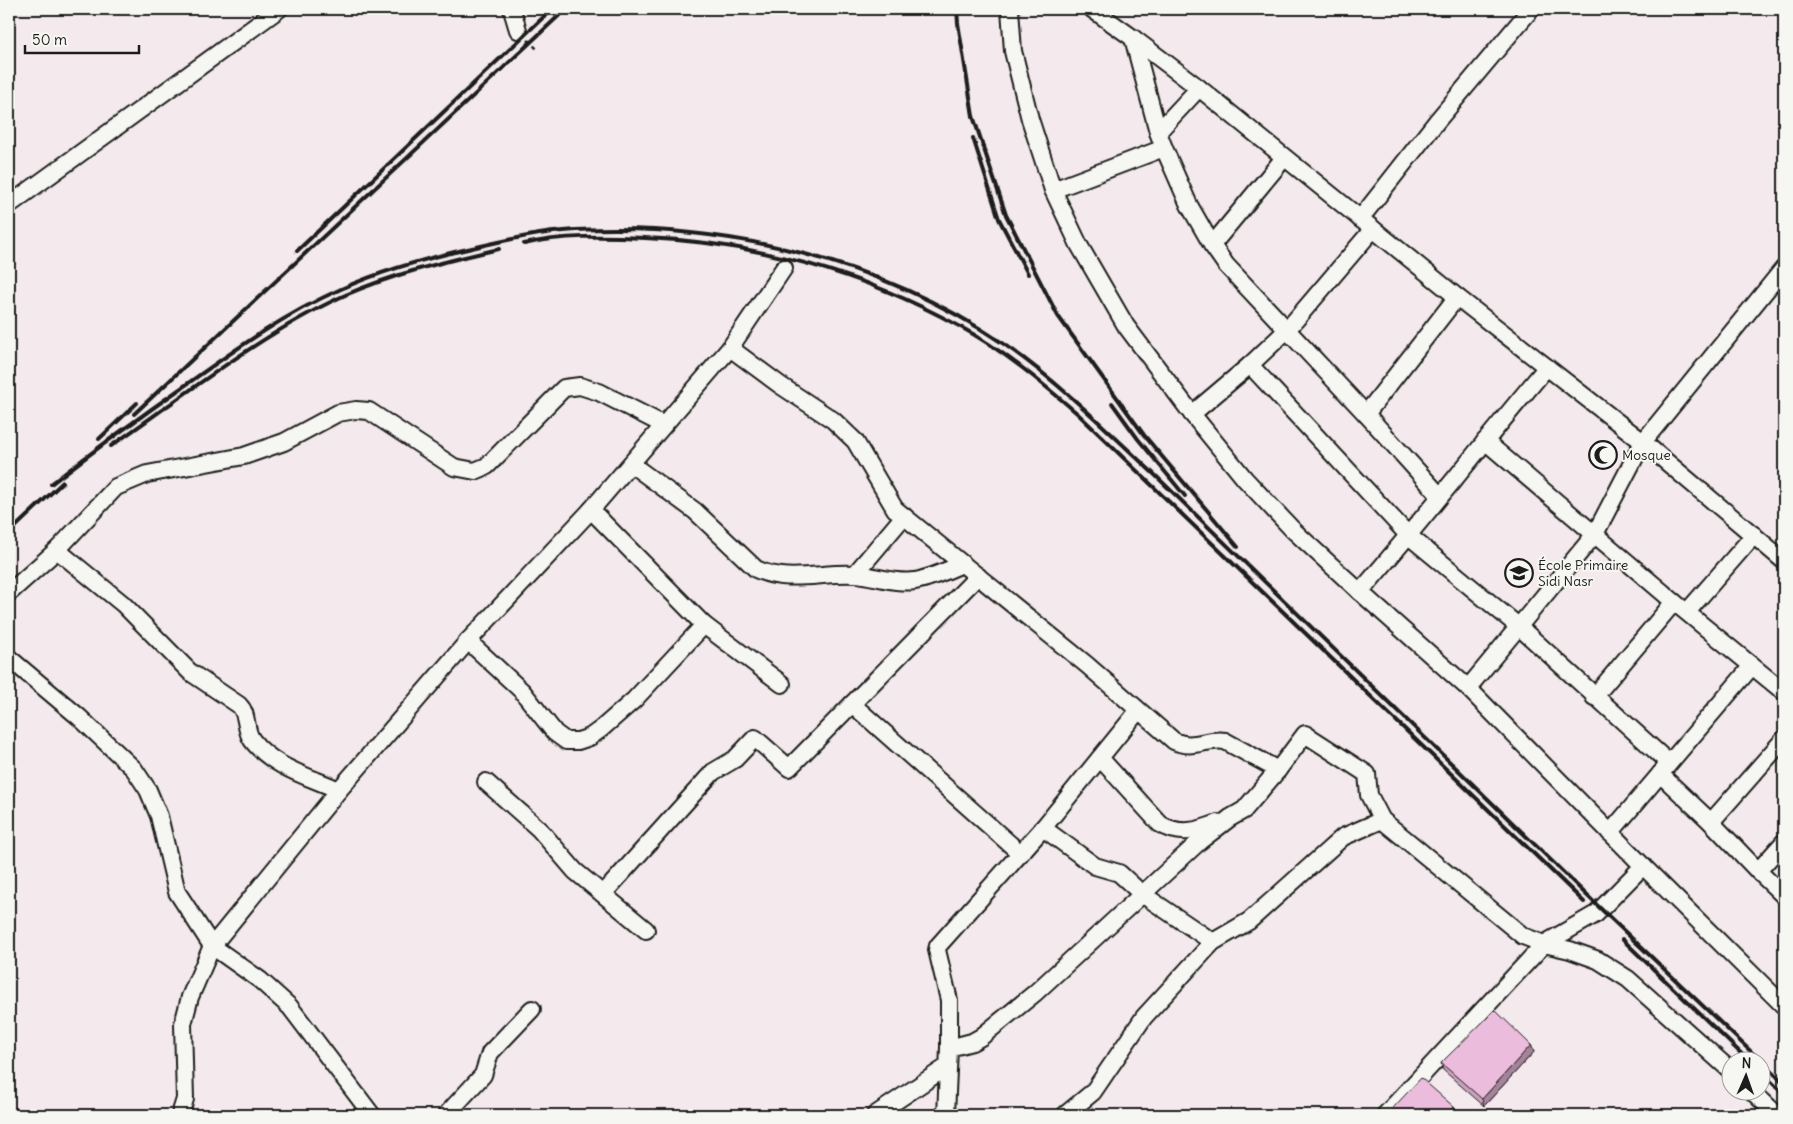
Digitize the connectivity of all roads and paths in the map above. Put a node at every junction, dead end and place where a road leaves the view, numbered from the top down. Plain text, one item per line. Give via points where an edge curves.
1 (279, 9) edge
2 (513, 9) edge
3 (1010, 9) edge
4 (1092, 9) edge
5 (1531, 9) edge
6 (518, 30) dead end
7 (1133, 38) junction
8 (1199, 88) junction
9 (1158, 132) junction
10 (1164, 148) junction
11 (1284, 158) junction
12 (1053, 190) junction
13 (9, 205) edge
14 (1367, 224) junction
15 (1212, 245) junction
16 (784, 268) dead end
17 (1784, 268) edge
18 (1457, 297) junction
19 (1287, 330) junction
20 (730, 348) junction
21 (1250, 365) junction
22 (1547, 367) junction
23 (1192, 414) junction
24 (1366, 414) junction
25 (662, 424) junction
26 (1484, 441) junction
27 (1643, 442) junction
28 (631, 464) junction
29 (1440, 496) junction
30 (591, 510) junction
31 (904, 516) junction
32 (1595, 534) junction
33 (1409, 536) junction
34 (1754, 536) junction
35 (57, 550) junction
36 (1784, 561) edge
37 (962, 564) junction
38 (855, 574) junction
39 (978, 576) junction
40 (1360, 592) junction
41 (9, 593) edge
42 (1674, 602) junction
43 (1687, 612) junction
44 (704, 625) junction
45 (1518, 626) junction
46 (468, 642) junction
47 (9, 658) edge
48 (1752, 666) junction
49 (782, 684) dead end
50 (1468, 688) junction
51 (1784, 692) edge
52 (1594, 697) junction
53 (852, 704) junction
54 (1138, 711) junction
55 (1784, 739) edge
56 (1100, 758) junction
57 (1665, 768) junction
58 (1278, 770) junction
59 (486, 782) dead end
60 (339, 790) junction
61 (1230, 818) junction
62 (1382, 820) junction
63 (1711, 822) junction
64 (1043, 828) junction
65 (1610, 833) junction
66 (1784, 842) edge
67 (1020, 853) junction
68 (1643, 866) junction
69 (1758, 872) junction
70 (603, 894) junction
71 (1142, 894) junction
72 (1784, 896) edge
73 (646, 930) dead end
74 (1213, 942) junction
75 (1544, 944) junction
76 (212, 946) junction
77 (1784, 1006) edge
78 (532, 1009) dead end
79 (949, 1048) junction
80 (1720, 1061) edge
81 (948, 1066) junction
82 (1763, 1102) edge
83 (180, 1115) edge
84 (372, 1115) edge
85 (446, 1115) edge
86 (875, 1115) edge
87 (946, 1115) edge
88 (1065, 1115) edge
89 (1385, 1115) edge
90 (1777, 1115) edge

1 - 13 street
2 - 6 street
3 - 12 street via 1014,51 1030,119
4 - 7 street
5 - 14 street via 1437,121
7 - 8 street
7 - 9 street
8 - 9 street
8 - 11 street
9 - 10 street
10 - 12 street
10 - 15 street via 1189,205
11 - 14 street
11 - 15 street
12 - 23 street via 1079,245 1126,326
14 - 18 street
14 - 19 street
15 - 19 street
16 - 20 street
17 - 27 street
18 - 22 street
18 - 24 street
19 - 21 street
19 - 24 street
20 - 25 street
20 - 31 street via 833,420 855,441 895,509
21 - 23 street
21 - 33 street
22 - 26 street
22 - 27 street
23 - 40 street via 1245,479 1293,530
24 - 29 street
25 - 28 street
25 - 35 street via 599,392 580,386 564,388 487,466 475,471 454,467 370,411 338,413 284,442 244,456 147,474 116,487
26 - 29 street
26 - 32 street
27 - 32 street
27 - 34 street
28 - 30 street
28 - 38 street via 695,511 765,574
29 - 33 street
30 - 44 street
30 - 46 street
31 - 37 street
31 - 38 street
32 - 42 street
32 - 45 street
33 - 40 street
33 - 45 street
34 - 36 street
34 - 43 street
35 - 41 street
35 - 60 street via 140,620 190,672 244,709 250,738 267,756
37 - 38 street via 915,581 884,580
37 - 39 street
39 - 53 street
39 - 54 street via 1087,664
40 - 50 street
42 - 43 street
42 - 52 street
43 - 48 street
44 - 46 street via 634,700 590,738 578,741 566,741 555,733 522,691
44 - 49 street
45 - 50 street
45 - 52 street
46 - 60 street
47 - 76 street via 134,769 159,816 177,892
48 - 51 street
48 - 57 street
50 - 65 street
52 - 57 street
53 - 67 street
53 - 70 street via 789,768 755,738 735,759 713,772
54 - 56 street
54 - 58 street via 1181,744 1192,746 1215,739 1225,741
55 - 63 street
56 - 61 street via 1168,829 1178,832 1206,828
56 - 64 street
57 - 63 street
57 - 65 street
58 - 61 street via 1244,810
58 - 62 street via 1305,734 1367,774 1369,795
59 - 70 street via 540,829 576,871
60 - 76 street
61 - 71 street
62 - 74 street via 1343,837 1249,921
62 - 75 street via 1523,936
63 - 69 street
64 - 67 street
64 - 71 street via 1095,866 1119,873
65 - 68 street
66 - 69 street
67 - 79 street via 938,946 949,1000
68 - 75 street via 1596,914
68 - 77 street
69 - 72 street
70 - 73 street
71 - 74 street
71 - 79 street via 1035,993 981,1037
74 - 88 street via 1144,1017 1093,1092
75 - 80 street via 1598,960 1628,979
75 - 89 street
76 - 83 street via 190,997 183,1024 185,1099
76 - 84 street via 260,980 290,1007
78 - 85 street via 490,1053 483,1075
79 - 81 street
81 - 86 street
81 - 87 street
82 - 90 street

